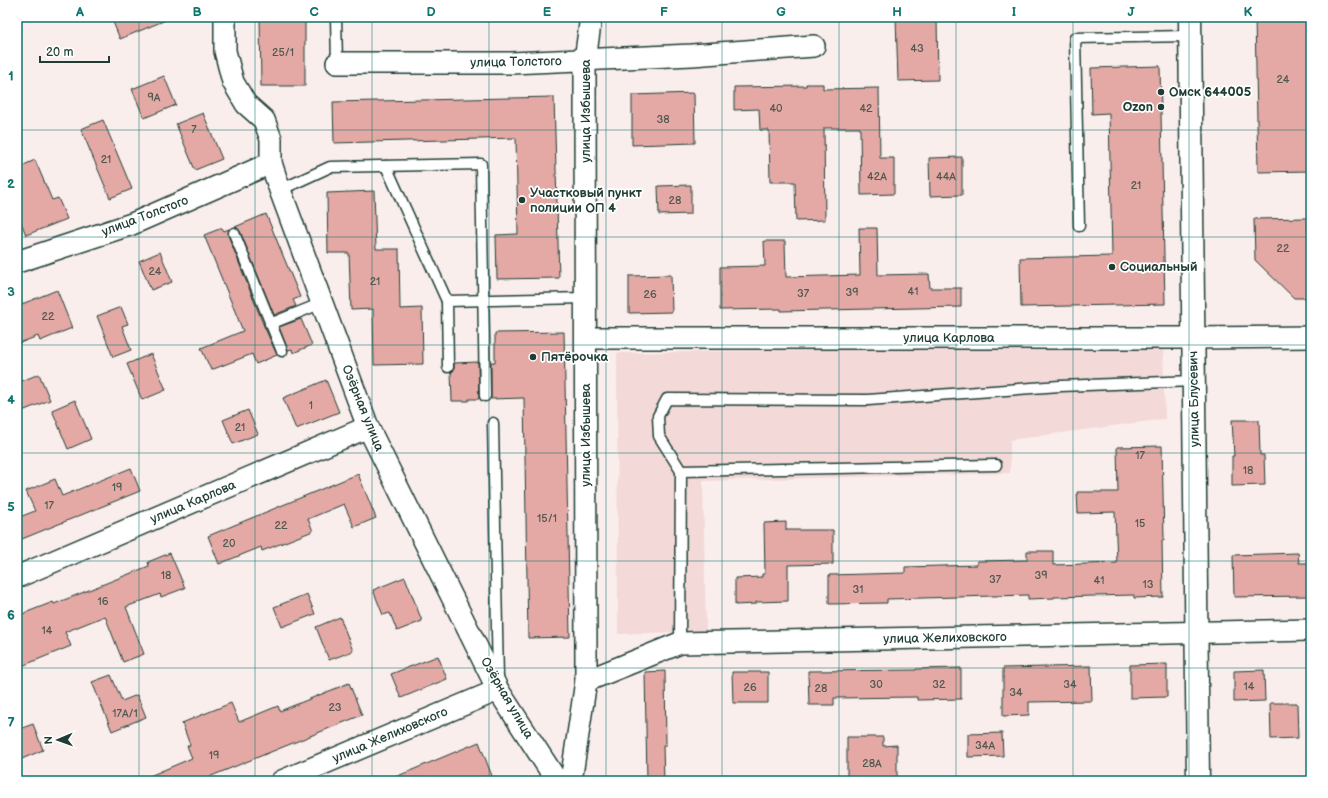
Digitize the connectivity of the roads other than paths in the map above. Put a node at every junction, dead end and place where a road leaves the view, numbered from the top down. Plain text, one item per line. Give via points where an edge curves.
1 (225, 17) edge
2 (336, 17) edge
3 (591, 17) edge
4 (1190, 26) edge
5 (814, 46) dead end
6 (585, 60) junction
7 (337, 62) joint
8 (271, 163) junction
9 (386, 166) junction
10 (280, 190) junction
11 (1079, 226) dead end
12 (234, 233) dead end
13 (17, 262) edge
14 (586, 298) junction
15 (447, 301) junction
16 (483, 301) junction
17 (322, 303) junction
18 (270, 324) junction
19 (1311, 337) edge
20 (586, 338) junction
21 (1193, 338) junction
22 (282, 351) dead end
23 (448, 368) dead end
24 (1194, 381) junction
25 (485, 396) dead end
26 (493, 423) dead end
27 (368, 427) junction
28 (996, 465) dead end
29 (681, 471) junction
30 (17, 577) edge
31 (1311, 630) edge
32 (1196, 634) junction
33 (680, 643) junction
34 (586, 681) junction
35 (498, 690) junction
36 (282, 781) edge
37 (557, 781) edge
38 (571, 781) edge
39 (1198, 781) edge

1 - 8 street, Озёрная улица via 225,51 233,82 246,104 264,120 271,139
2 - 7 lane
3 - 6 street, улица Избышева
4 - 11 lane via 1075,38
4 - 21 main road, улица Блусевич
5 - 6 street, улица Толстого
6 - 7 street, улица Толстого via 511,63
6 - 14 street, улица Избышева
8 - 10 street, Озёрная улица
8 - 13 street, улица Толстого via 132,224
9 - 10 lane via 330,167
9 - 15 lane
9 - 16 lane via 481,164
10 - 17 street, Озёрная улица
12 - 18 lane
14 - 16 lane
14 - 20 street, улица Избышева
15 - 16 lane
15 - 23 lane
16 - 25 lane
17 - 18 lane
17 - 27 street, Озёрная улица
18 - 22 lane
19 - 21 street, улица Карлова
20 - 21 street, улица Карлова
20 - 34 street, улица Избышева
21 - 24 main road, улица Блусевич
24 - 29 lane via 1060,386 868,400 667,399 658,416 659,436
24 - 32 main road, улица Блусевич
26 - 35 lane
27 - 30 street, улица Карлова
27 - 35 street, Озёрная улица
28 - 29 lane
29 - 33 lane
31 - 32 street, улица Желиховского
32 - 33 street, улица Желиховского
32 - 39 main road, улица Блусевич
33 - 34 street, улица Желиховского
34 - 38 street, улица Избышева
35 - 36 street, улица Желиховского
35 - 37 street, Озёрная улица

